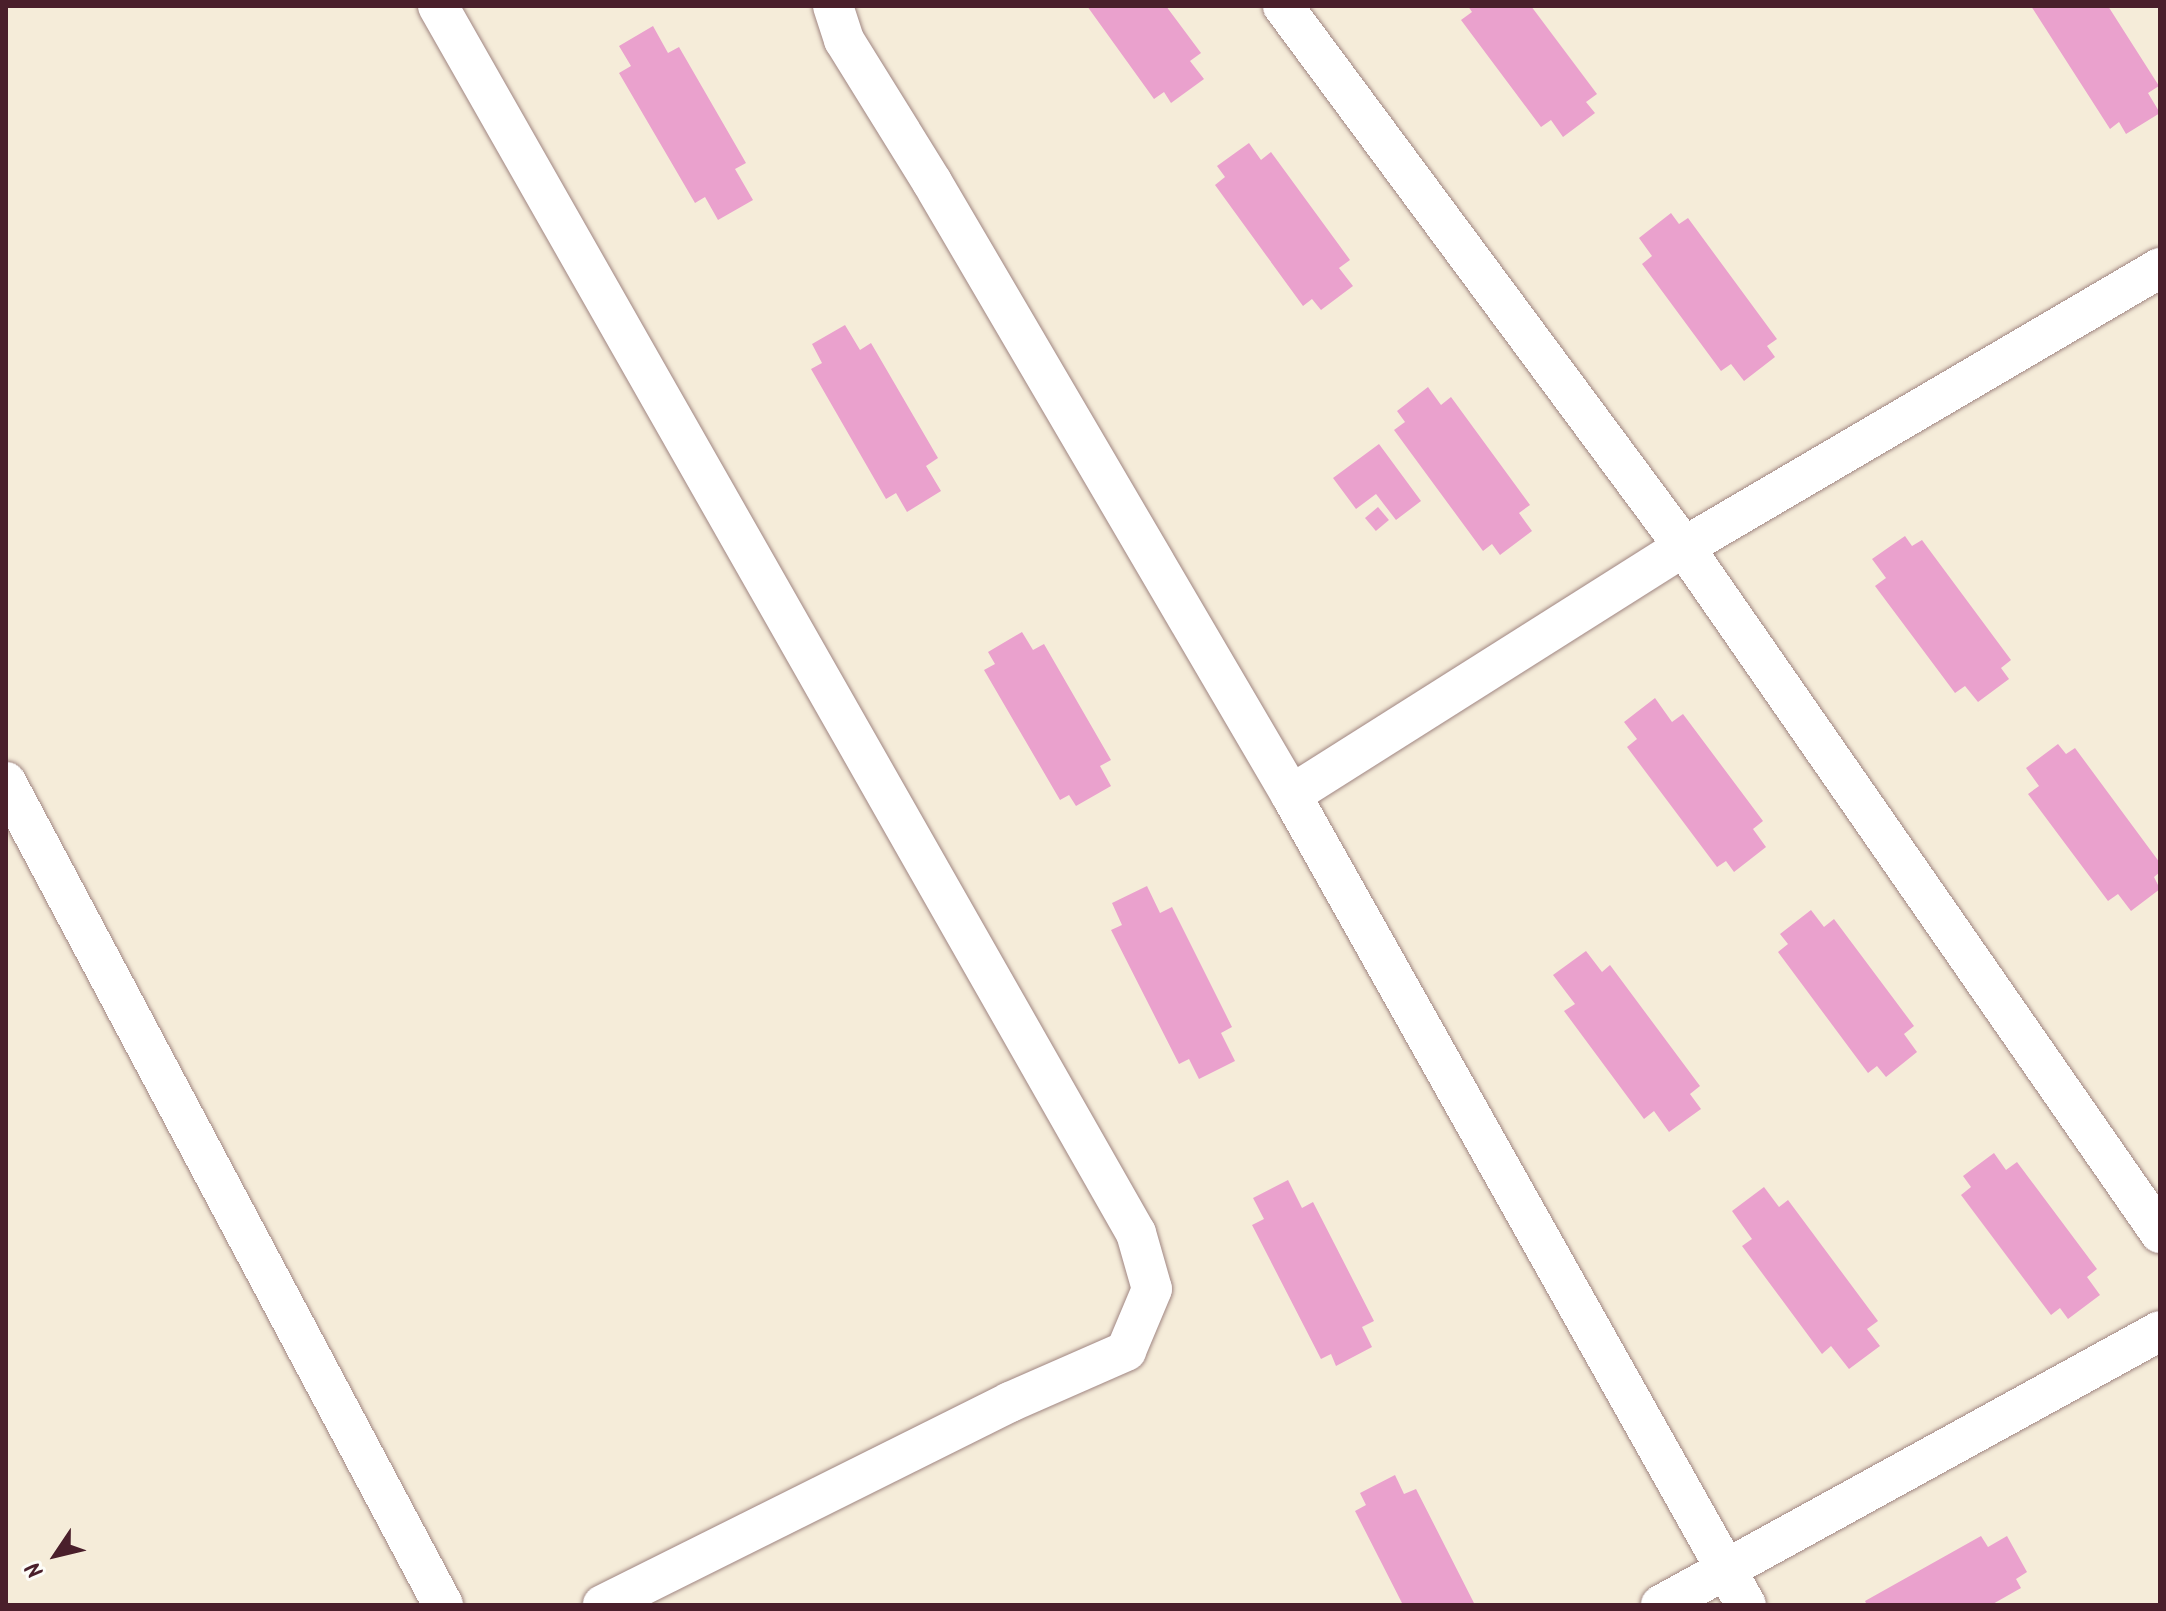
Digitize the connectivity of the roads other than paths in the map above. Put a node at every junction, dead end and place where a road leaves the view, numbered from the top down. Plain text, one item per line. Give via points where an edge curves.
1 (438, 6) edge
2 (833, 6) edge
3 (1283, 6) edge
4 (2160, 268) edge
5 (1684, 547) junction
6 (1291, 795) junction
7 (10, 801) edge
8 (2160, 1233) edge
9 (2160, 1331) edge
10 (1727, 1569) junction
11 (443, 1605) edge
12 (603, 1605) edge
13 (1661, 1605) edge
14 (1746, 1605) edge

1 - 12 street via 1136,1233 1152,1289 1126,1351 1010,1402
2 - 6 street via 844,40
3 - 5 street
4 - 5 street
5 - 6 street
5 - 8 street
6 - 10 street
7 - 11 street
9 - 10 street
10 - 13 street
10 - 14 street

